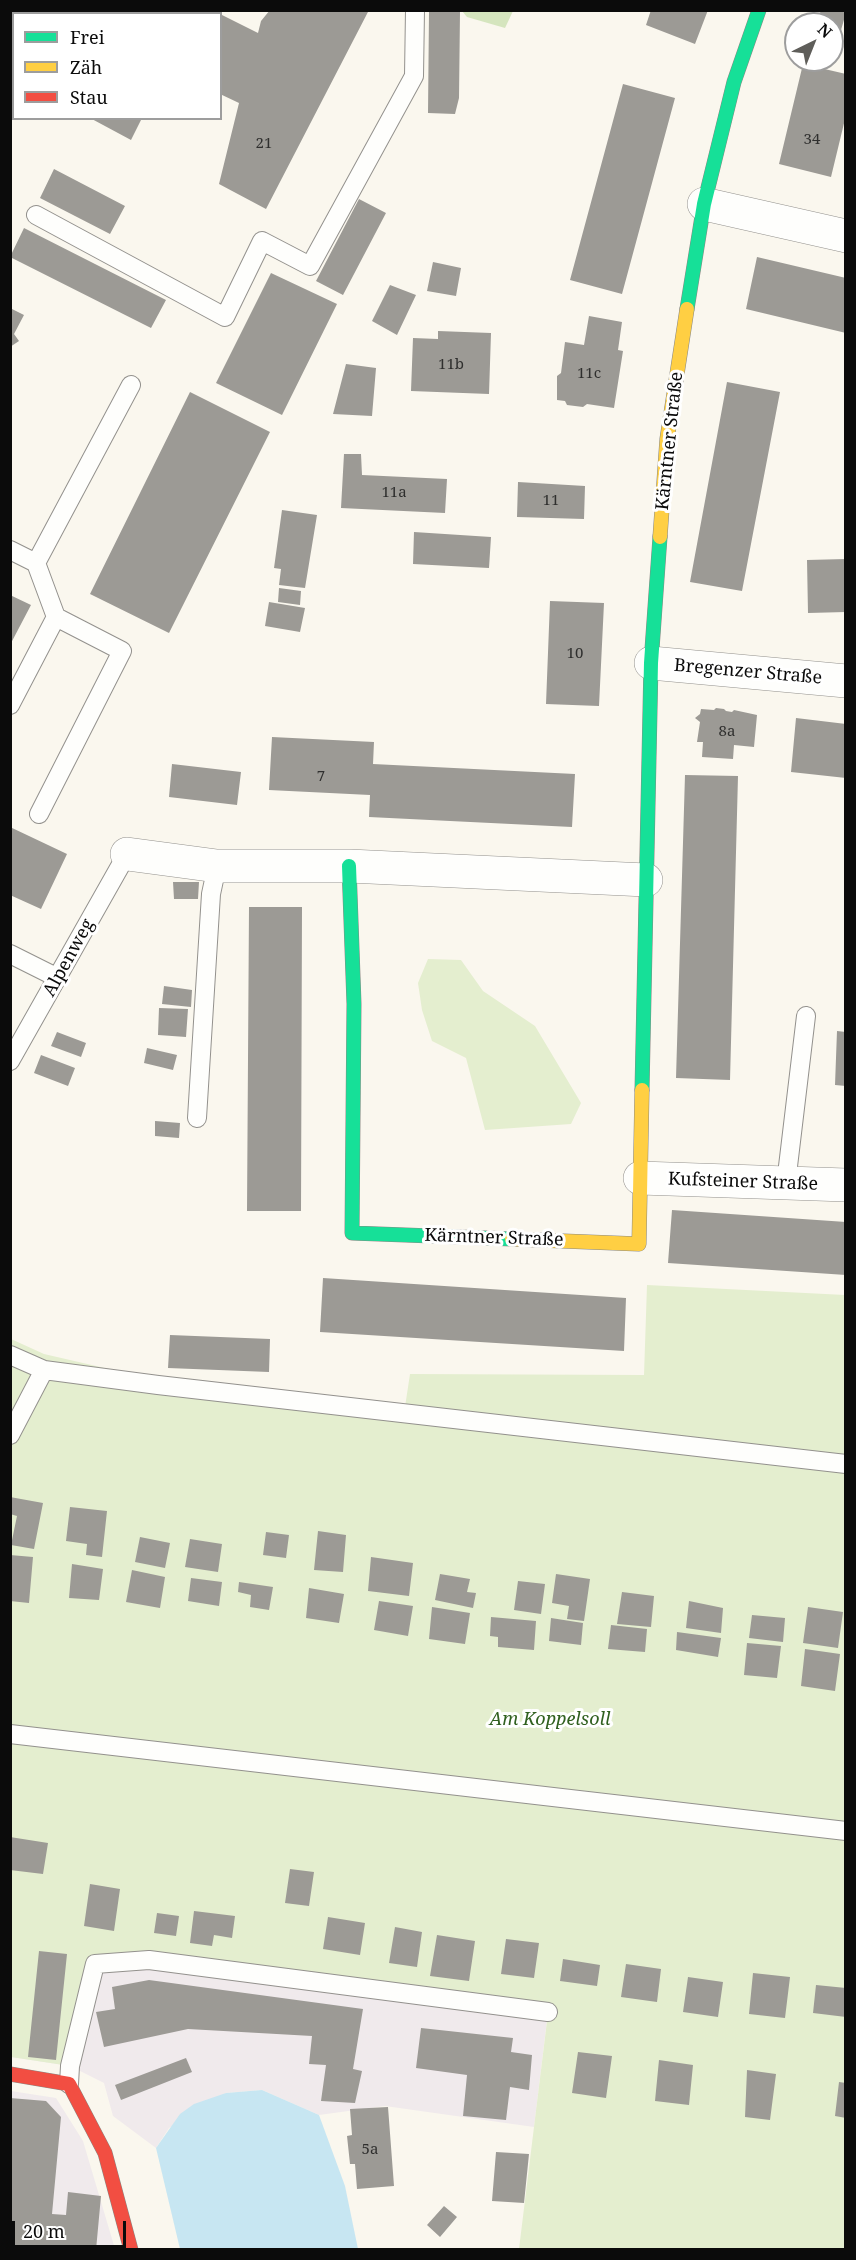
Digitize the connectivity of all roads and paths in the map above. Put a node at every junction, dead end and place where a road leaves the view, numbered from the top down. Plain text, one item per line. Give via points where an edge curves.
1 (415, 10) edge
2 (759, 10) edge
3 (704, 204) junction
4 (36, 215) dead end
5 (846, 236) edge
6 (131, 385) dead end
7 (10, 550) edge
8 (36, 563) junction
9 (56, 617) junction
10 (651, 663) junction
11 (846, 681) edge
12 (10, 705) edge
13 (39, 814) dead end
14 (127, 854) joint
15 (217, 866) junction
16 (349, 866) junction
17 (646, 880) junction
18 (10, 954) edge
19 (58, 978) junction
20 (806, 1016) dead end
21 (10, 1061) edge
22 (197, 1118) dead end
23 (640, 1178) junction
24 (786, 1183) junction
25 (846, 1185) edge
26 (10, 1355) edge
27 (44, 1370) junction
28 (10, 1435) edge
29 (846, 1464) edge
30 (10, 1734) edge
31 (846, 1831) edge
32 (548, 2012) dead end
33 (10, 2074) edge
34 (69, 2084) junction
35 (131, 2250) edge

1 - 4 lane via 414,76 310,266 262,242 225,317
2 - 3 street, Kärntner Straße via 734,82
3 - 5 street
3 - 10 street, Kärntner Straße via 667,439
6 - 8 lane
7 - 8 lane
8 - 9 lane
9 - 12 lane
9 - 13 lane via 122,651
10 - 11 street, Bregenzer Straße
10 - 17 street, Kärntner Straße
14 - 15 street
14 - 19 lane, Alpenweg
15 - 16 street
15 - 22 lane via 211,894
16 - 17 street
16 - 23 street, Kärntner Straße via 354,1004 352,1233 639,1244
17 - 23 street, Kärntner Straße
18 - 19 lane
19 - 21 lane, Alpenweg
20 - 24 lane
23 - 24 street, Kufsteiner Straße
24 - 25 street, Kufsteiner Straße
26 - 27 lane
27 - 28 lane
27 - 29 lane
30 - 31 lane
32 - 34 lane via 149,1960 94,1964
33 - 34 street
34 - 35 street via 105,2153

